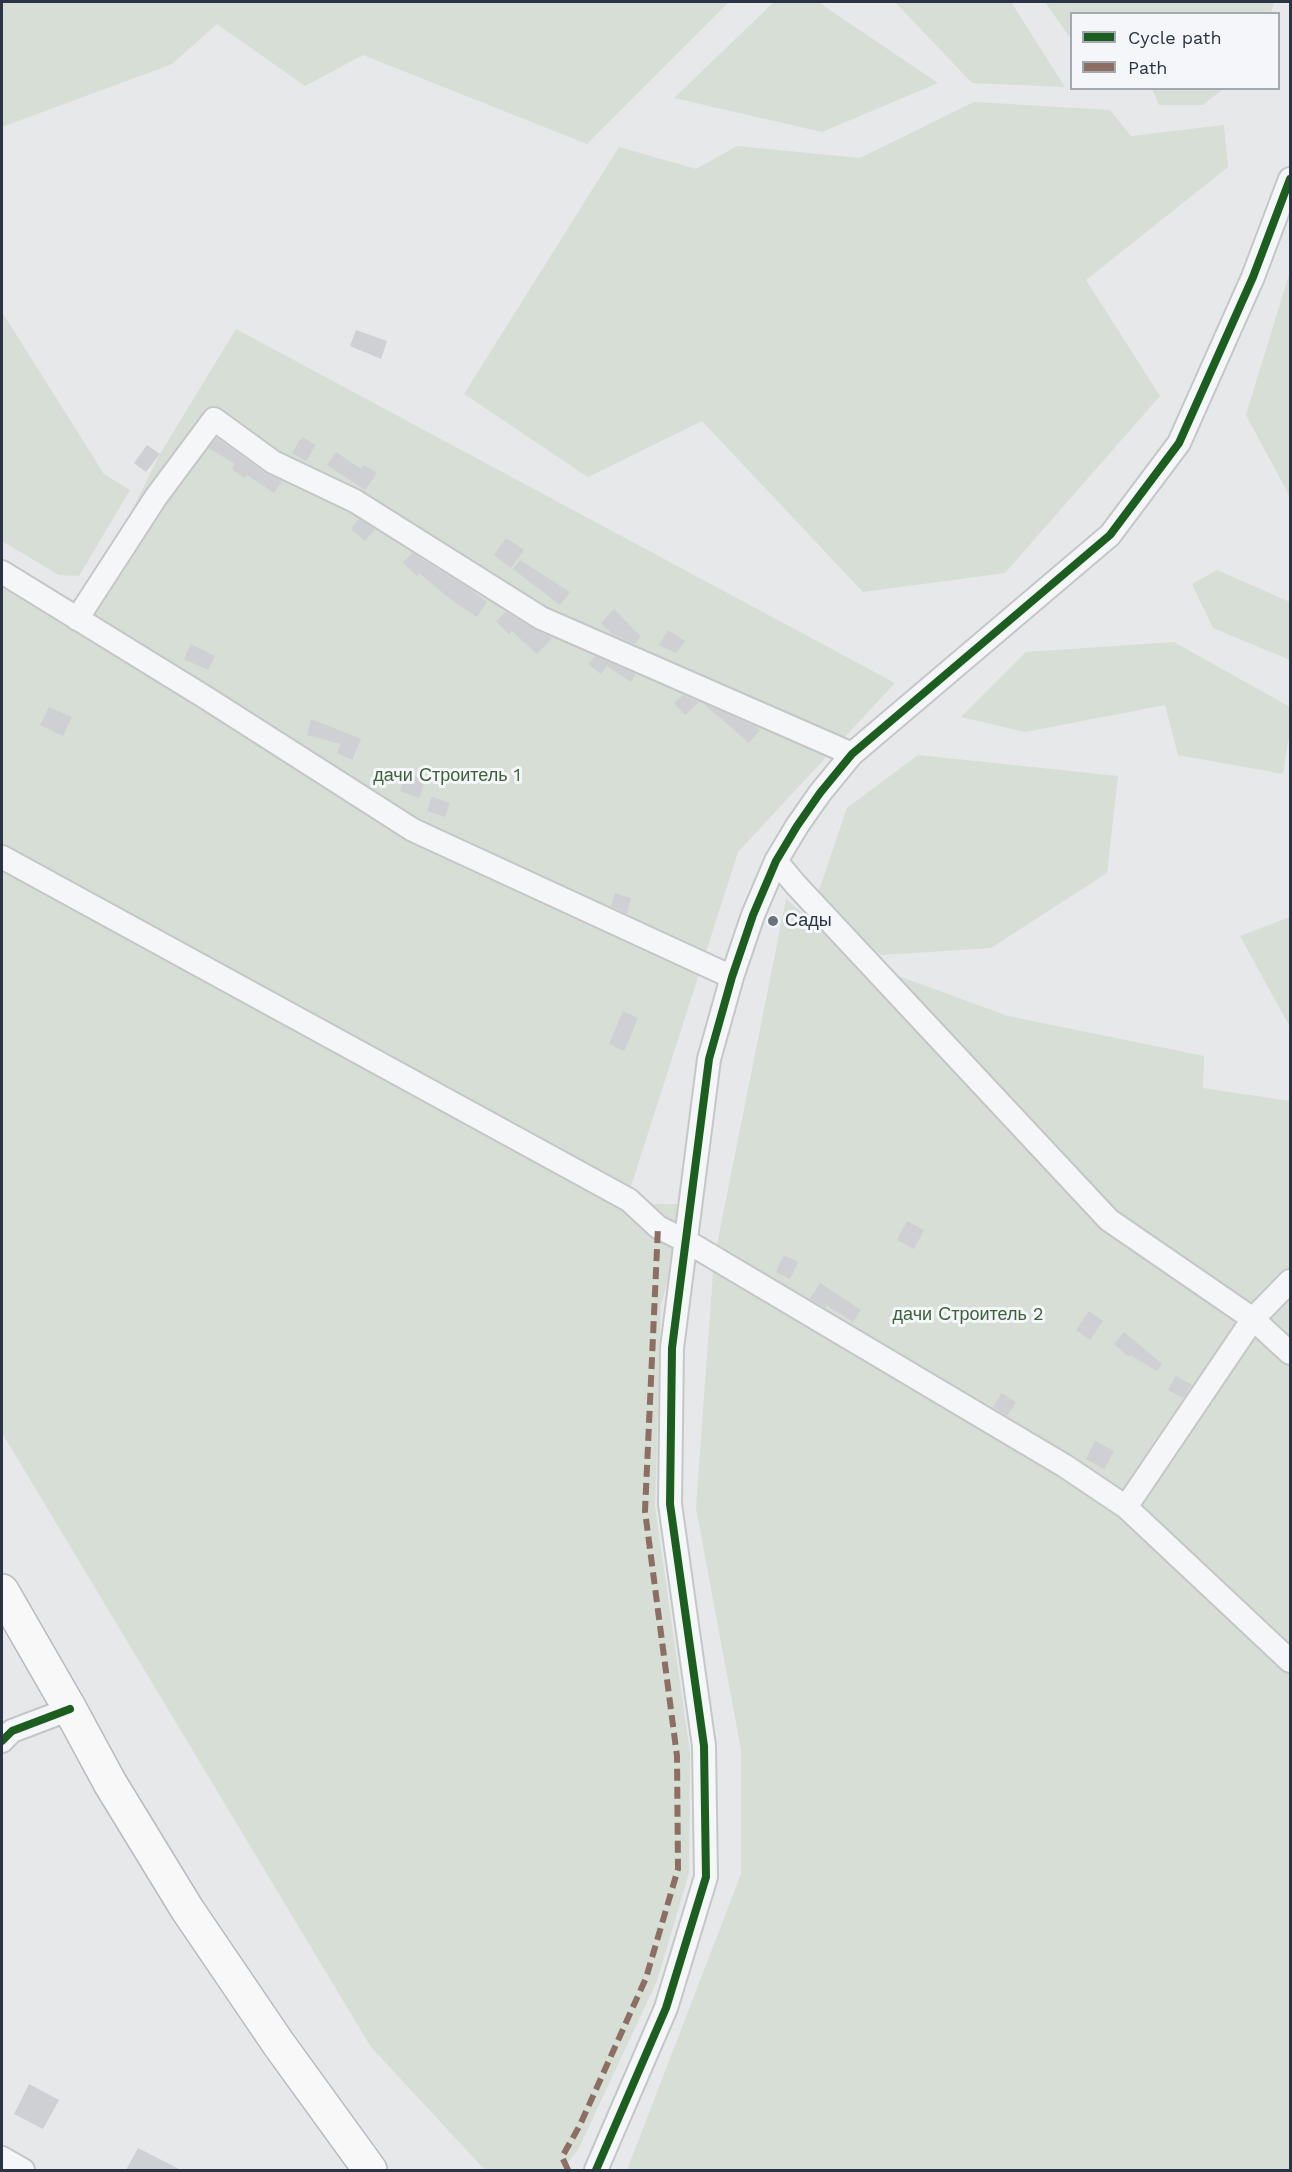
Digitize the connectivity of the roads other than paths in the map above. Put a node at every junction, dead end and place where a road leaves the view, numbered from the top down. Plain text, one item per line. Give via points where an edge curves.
1 (1290, 179) edge
2 (2, 572) edge
3 (77, 619) junction
4 (852, 754) junction
5 (2, 857) edge
6 (776, 861) junction
7 (732, 977) junction
8 (686, 1241) junction
9 (1290, 1281) edge
10 (1253, 1319) junction
11 (1290, 1353) edge
12 (1126, 1507) junction
13 (2, 1591) edge
14 (1290, 1661) edge
15 (70, 1709) junction
16 (2, 1741) edge
17 (2, 2158) edge
18 (23, 2170) edge
19 (370, 2170) edge
20 (596, 2170) edge

1 - 4 street via 1253,277 1179,443 1110,535
2 - 3 street
3 - 4 street via 156,497 214,419 273,462 355,501 541,618
3 - 7 street via 413,830
4 - 6 street via 814,801
5 - 8 street via 629,1200 658,1227
6 - 7 street
6 - 10 street via 1109,1220
7 - 8 street via 709,1059
8 - 12 street via 1065,1466
8 - 20 street via 672,1348 670,1504 704,1746 706,1877 666,2008
9 - 10 street
10 - 11 street
10 - 12 street
12 - 14 street
13 - 15 highway
15 - 16 street via 12,1731
15 - 19 highway via 187,1909
17 - 18 street

